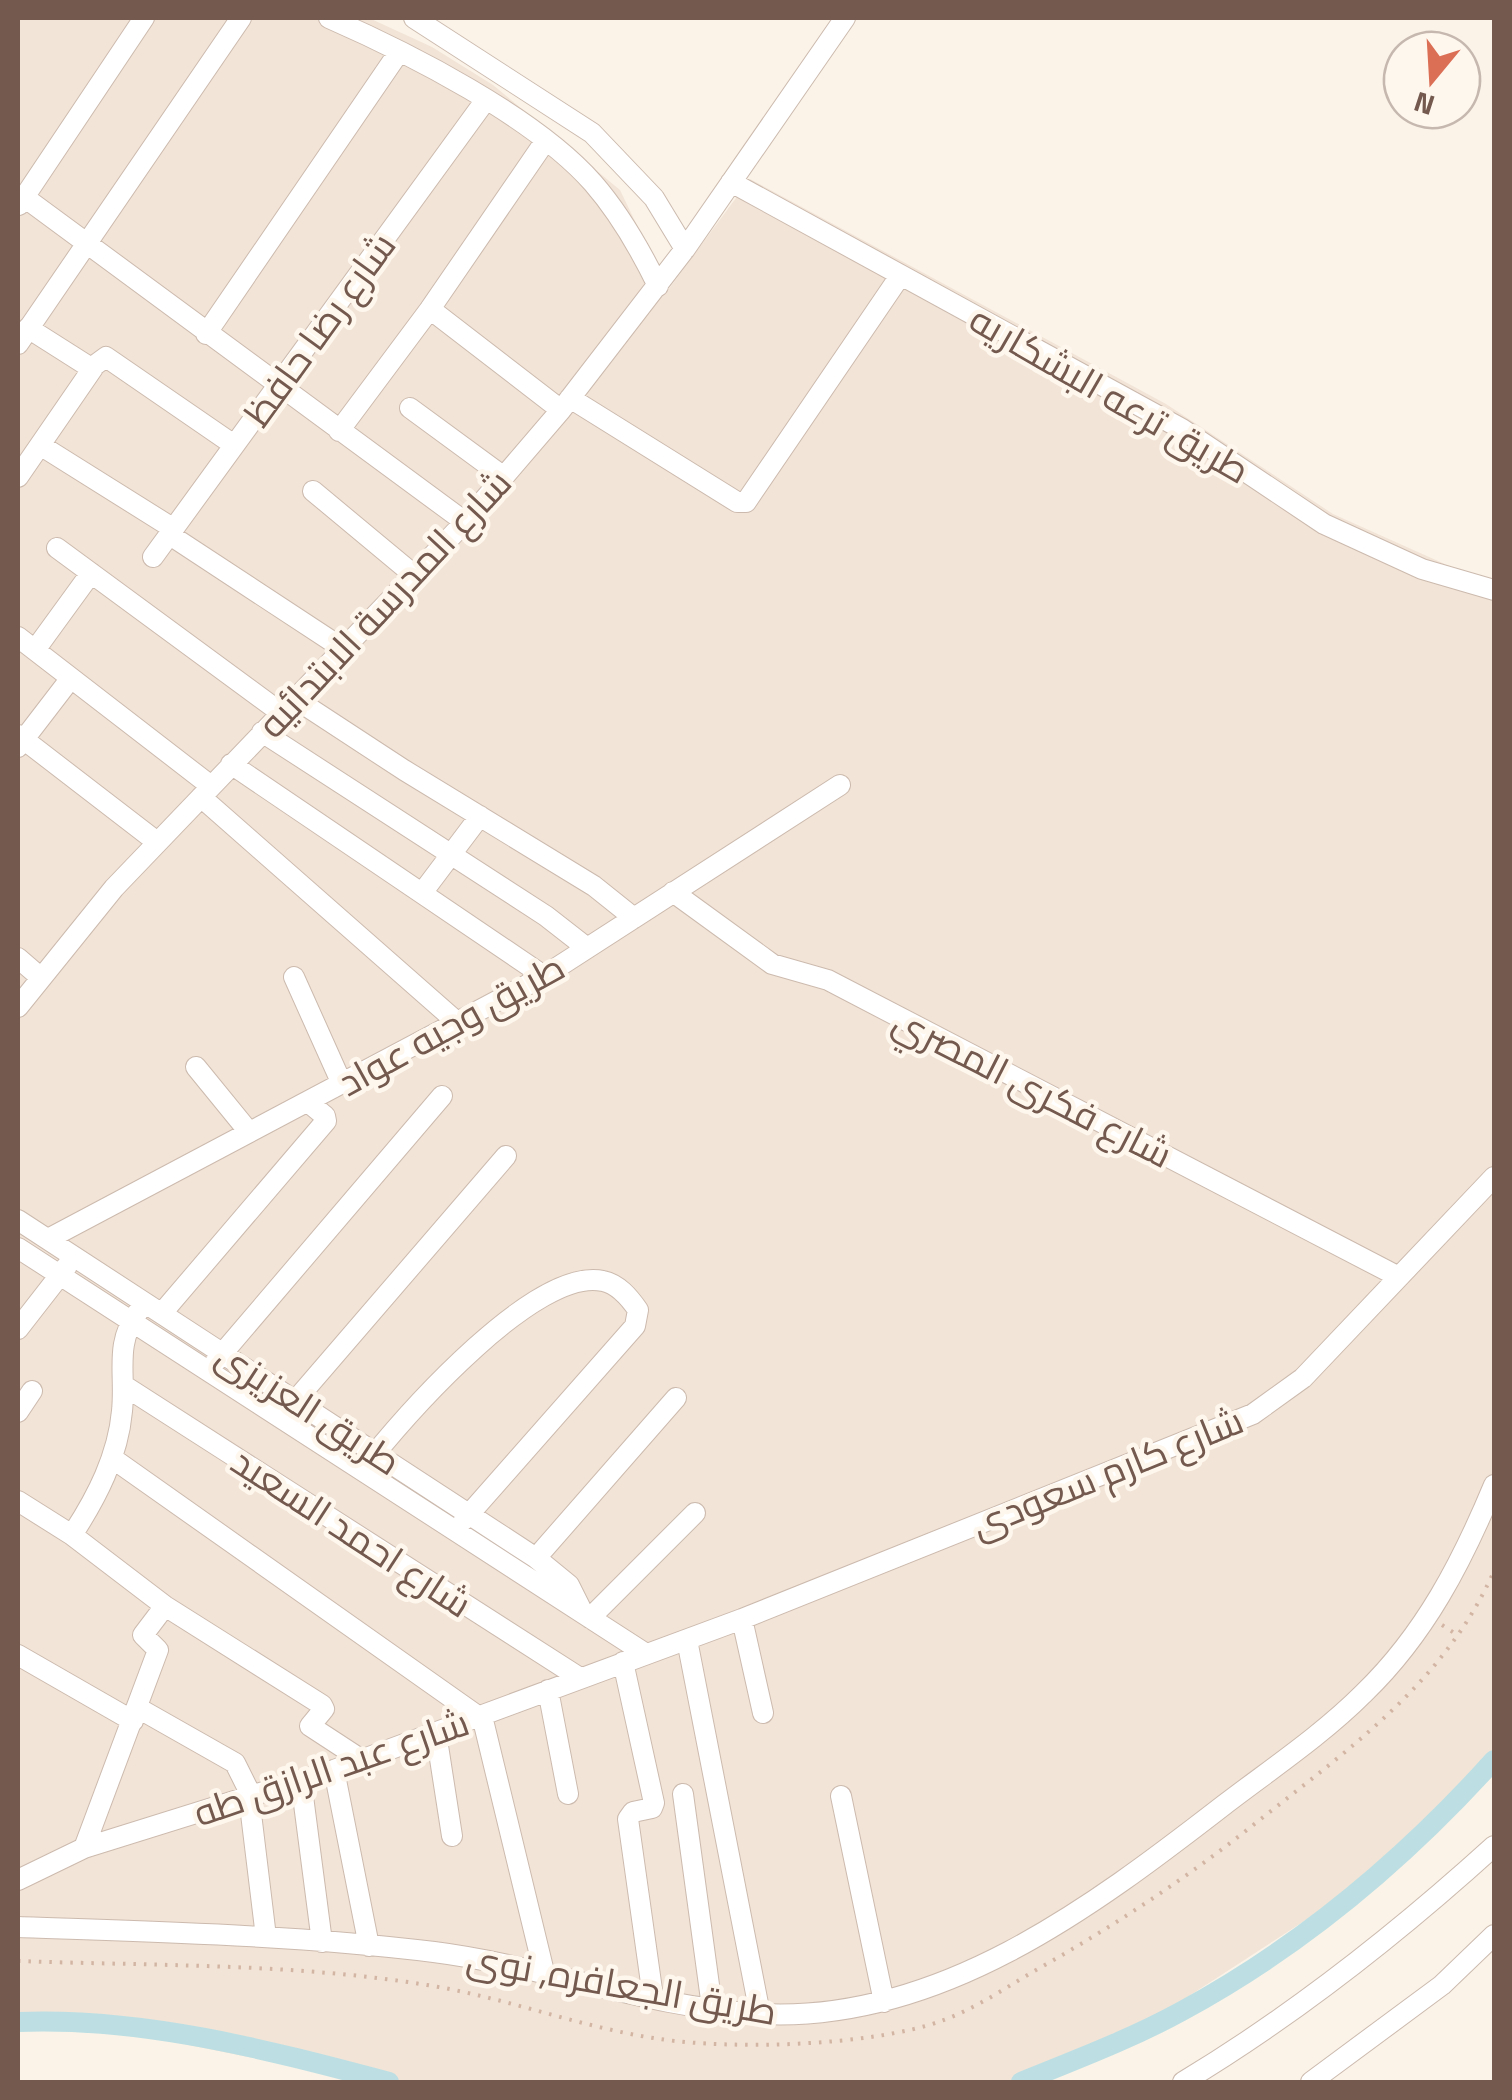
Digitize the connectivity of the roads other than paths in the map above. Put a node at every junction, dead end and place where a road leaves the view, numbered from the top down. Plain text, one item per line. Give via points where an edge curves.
1 (144, 18) edge
2 (240, 18) edge
3 (329, 18) edge
4 (414, 18) edge
5 (845, 18) edge
6 (398, 52) junction
7 (485, 101) junction
8 (546, 140) junction
9 (730, 182) junction
10 (21, 202) edge
11 (87, 243) junction
12 (685, 249) junction
13 (900, 276) junction
14 (658, 286) junction
15 (430, 309) junction
16 (206, 334) junction
17 (23, 336) edge
18 (93, 368) junction
19 (278, 386) junction
20 (566, 404) junction
21 (410, 408) dead end
22 (339, 430) junction
23 (40, 444) junction
24 (234, 444) junction
25 (18, 477) edge
26 (504, 477) junction
27 (312, 492) dead end
28 (465, 522) junction
29 (172, 532) junction
30 (57, 548) dead end
31 (154, 557) dead end
32 (91, 574) junction
33 (414, 575) junction
34 (1494, 590) edge
35 (18, 637) edge
36 (342, 648) junction
37 (35, 650) junction
38 (72, 678) junction
39 (287, 705) junction
40 (262, 732) junction
41 (20, 741) edge
42 (231, 764) junction
43 (840, 785) dead end
44 (206, 791) junction
45 (480, 816) junction
46 (158, 842) junction
47 (450, 856) junction
48 (672, 892) junction
49 (422, 893) junction
50 (634, 918) junction
51 (587, 948) junction
52 (18, 958) edge
53 (544, 976) junction
54 (40, 977) junction
55 (294, 978) dead end
56 (18, 1007) edge
57 (458, 1023) junction
58 (196, 1067) dead end
59 (342, 1084) junction
60 (442, 1096) dead end
61 (308, 1102) junction
62 (249, 1132) junction
63 (506, 1156) dead end
64 (1494, 1177) edge
65 (18, 1220) edge
66 (48, 1239) junction
67 (18, 1248) edge
68 (74, 1256) junction
69 (60, 1275) junction
70 (1399, 1277) junction
71 (154, 1308) junction
72 (132, 1321) junction
73 (18, 1329) edge
74 (224, 1353) junction
75 (208, 1370) junction
76 (124, 1385) junction
77 (32, 1392) dead end
78 (676, 1398) dead end
79 (296, 1399) junction
80 (18, 1412) edge
81 (281, 1417) junction
82 (376, 1452) junction
83 (112, 1458) junction
84 (362, 1470) junction
85 (1494, 1486) edge
86 (18, 1501) edge
87 (470, 1512) junction
88 (695, 1513) dead end
89 (456, 1530) junction
90 (72, 1535) junction
91 (536, 1558) junction
92 (165, 1606) junction
93 (587, 1616) junction
94 (742, 1619) junction
95 (687, 1640) junction
96 (646, 1654) junction
97 (18, 1655) edge
98 (623, 1662) junction
99 (580, 1678) junction
100 (548, 1690) junction
101 (136, 1714) junction
102 (763, 1714) dead end
103 (480, 1716) junction
104 (436, 1733) junction
105 (362, 1760) junction
106 (334, 1770) junction
107 (301, 1781) junction
108 (568, 1794) dead end
109 (683, 1794) dead end
110 (841, 1796) dead end
111 (247, 1798) junction
112 (452, 1836) dead end
113 (1494, 1846) edge
114 (84, 1848) junction
115 (18, 1880) edge
116 (18, 1927) edge
117 (1494, 1934) edge
118 (266, 1936) junction
119 (322, 1942) junction
120 (369, 1946) junction
121 (544, 1976) junction
122 (653, 1997) junction
123 (884, 2002) junction
124 (712, 2007) junction
125 (760, 2014) junction
126 (1183, 2082) edge
127 (1311, 2082) edge

1 - 10 street
2 - 11 street
3 - 6 street
4 - 12 street via 592,132 645,186
5 - 9 street, شارع المدرسة الابتدائيه
6 - 7 street
6 - 16 street
7 - 8 street
7 - 19 street, شارع رضا حافظ
8 - 14 street via 611,205
8 - 15 street
9 - 12 street, شارع المدرسة الابتدائيه
9 - 13 street, طريق ترعه البشكاريه
10 - 11 street
11 - 16 street
11 - 17 street
12 - 14 street, شارع المدرسة الابتدائيه
13 - 20 street via 744,503
13 - 34 street, طريق ترعه البشكاريه via 1182,428 1324,524 1422,569
14 - 20 street, شارع المدرسة الابتدائيه
15 - 20 street
15 - 22 street
16 - 19 street
17 - 18 street
18 - 23 street
18 - 24 street via 108,357
19 - 22 street
19 - 24 street, شارع رضا حافظ
20 - 26 street, شارع المدرسة الابتدائيه
21 - 26 street
22 - 28 street
23 - 25 street
23 - 29 street
24 - 29 street, شارع رضا حافظ
26 - 28 street, شارع المدرسة الابتدائيه
27 - 33 street
28 - 33 street, شارع المدرسة الابتدائيه
29 - 31 street, شارع رضا حافظ
29 - 36 street
30 - 32 street
32 - 37 street
32 - 39 street
33 - 36 street, شارع المدرسة الابتدائيه
35 - 37 street
36 - 39 street, شارع المدرسة الابتدائيه
37 - 38 street
38 - 41 street
38 - 44 street
39 - 40 street, شارع المدرسة الابتدائيه
39 - 45 street
40 - 42 street, شارع المدرسة الابتدائيه
40 - 47 street
41 - 46 street
42 - 44 street, شارع المدرسة الابتدائيه
42 - 49 street
43 - 48 street, طريق وجيه عواد
44 - 46 street, شارع المدرسة الابتدائيه
44 - 57 street
45 - 47 street
45 - 50 street
46 - 54 street, شارع المدرسة الابتدائيه
47 - 49 street
47 - 51 street
48 - 50 street, طريق وجيه عواد
48 - 70 street, شارع فكرى المصري via 772,964 828,980
49 - 53 street
50 - 51 street, طريق وجيه عواد
51 - 53 street, طريق وجيه عواد
52 - 54 street
53 - 57 street, طريق وجيه عواد
54 - 56 street, شارع المدرسة الابتدائيه
55 - 59 street
57 - 59 street, طريق وجيه عواد
58 - 62 street
59 - 61 street, طريق وجيه عواد
60 - 74 street
61 - 62 street, طريق وجيه عواد
61 - 71 street via 326,1121
62 - 66 street, طريق وجيه عواد
63 - 79 street
64 - 70 street, شارع كارم سعودى
65 - 66 street, طريق العزيزى
66 - 68 street, طريق العزيزى
67 - 69 street, طريق العزيزى
68 - 69 street
68 - 71 street, طريق العزيزى
69 - 72 street, طريق العزيزى
69 - 73 street
70 - 94 street, شارع كارم سعودى via 1303,1378 1253,1414
71 - 72 street
71 - 74 street, طريق العزيزى
72 - 75 street, طريق العزيزى
72 - 76 street via 120,1354
74 - 75 street
74 - 79 street, طريق العزيزى
75 - 81 street, طريق العزيزى
76 - 83 street
76 - 99 street, شارع احمد السعيد
77 - 80 street
78 - 91 street
79 - 81 street
79 - 82 street, طريق العزيزى
81 - 84 street, طريق العزيزى
82 - 84 street
82 - 87 street, طريق العزيزى
82 - 87 street via 495,1328 573,1284 612,1284 638,1310 635,1326
83 - 90 street
83 - 103 street
84 - 89 street, طريق العزيزى
85 - 123 street, طريق الجعافره, نوى via 1429,1616 1341,1715 1187,1834 1009,1952 948,1982
86 - 90 street
87 - 89 street
87 - 91 street, طريق العزيزى
88 - 93 street
89 - 93 street, طريق العزيزى
90 - 92 street
91 - 93 street, طريق العزيزى via 570,1584
92 - 101 street via 143,1635 158,1650
92 - 105 street via 322,1705 310,1725
93 - 96 street, طريق العزيزى
94 - 95 street, شارع كارم سعودى
94 - 102 street
95 - 96 street, شارع كارم سعودى
95 - 125 street
96 - 98 street, شارع عبد الرازق طه
97 - 101 street
98 - 99 street, شارع عبد الرازق طه
98 - 122 street via 654,1802 628,1820
99 - 100 street, شارع عبد الرازق طه
100 - 103 street, شارع عبد الرازق طه
100 - 108 street
101 - 111 street via 235,1762 246,1779
101 - 114 street
103 - 104 street, شارع عبد الرازق طه
103 - 121 street
104 - 105 street, شارع عبد الرازق طه
104 - 112 street
105 - 106 street, شارع عبد الرازق طه
106 - 107 street, شارع عبد الرازق طه
106 - 120 street
107 - 111 street, شارع عبد الرازق طه
107 - 119 street
109 - 124 street
110 - 123 street
111 - 114 street, شارع عبد الرازق طه
111 - 118 street
113 - 126 street via 1324,1990
114 - 115 street, شارع عبد الرازق طه
116 - 118 street, طريق الجعافره, نوى
117 - 127 street via 1442,1985
118 - 119 street, طريق الجعافره, نوى
119 - 120 street, طريق الجعافره, نوى
120 - 121 street, طريق الجعافره, نوى
121 - 122 street, طريق الجعافره, نوى
122 - 124 street, طريق الجعافره, نوى
123 - 125 street, طريق الجعافره, نوى
124 - 125 street, طريق الجعافره, نوى

